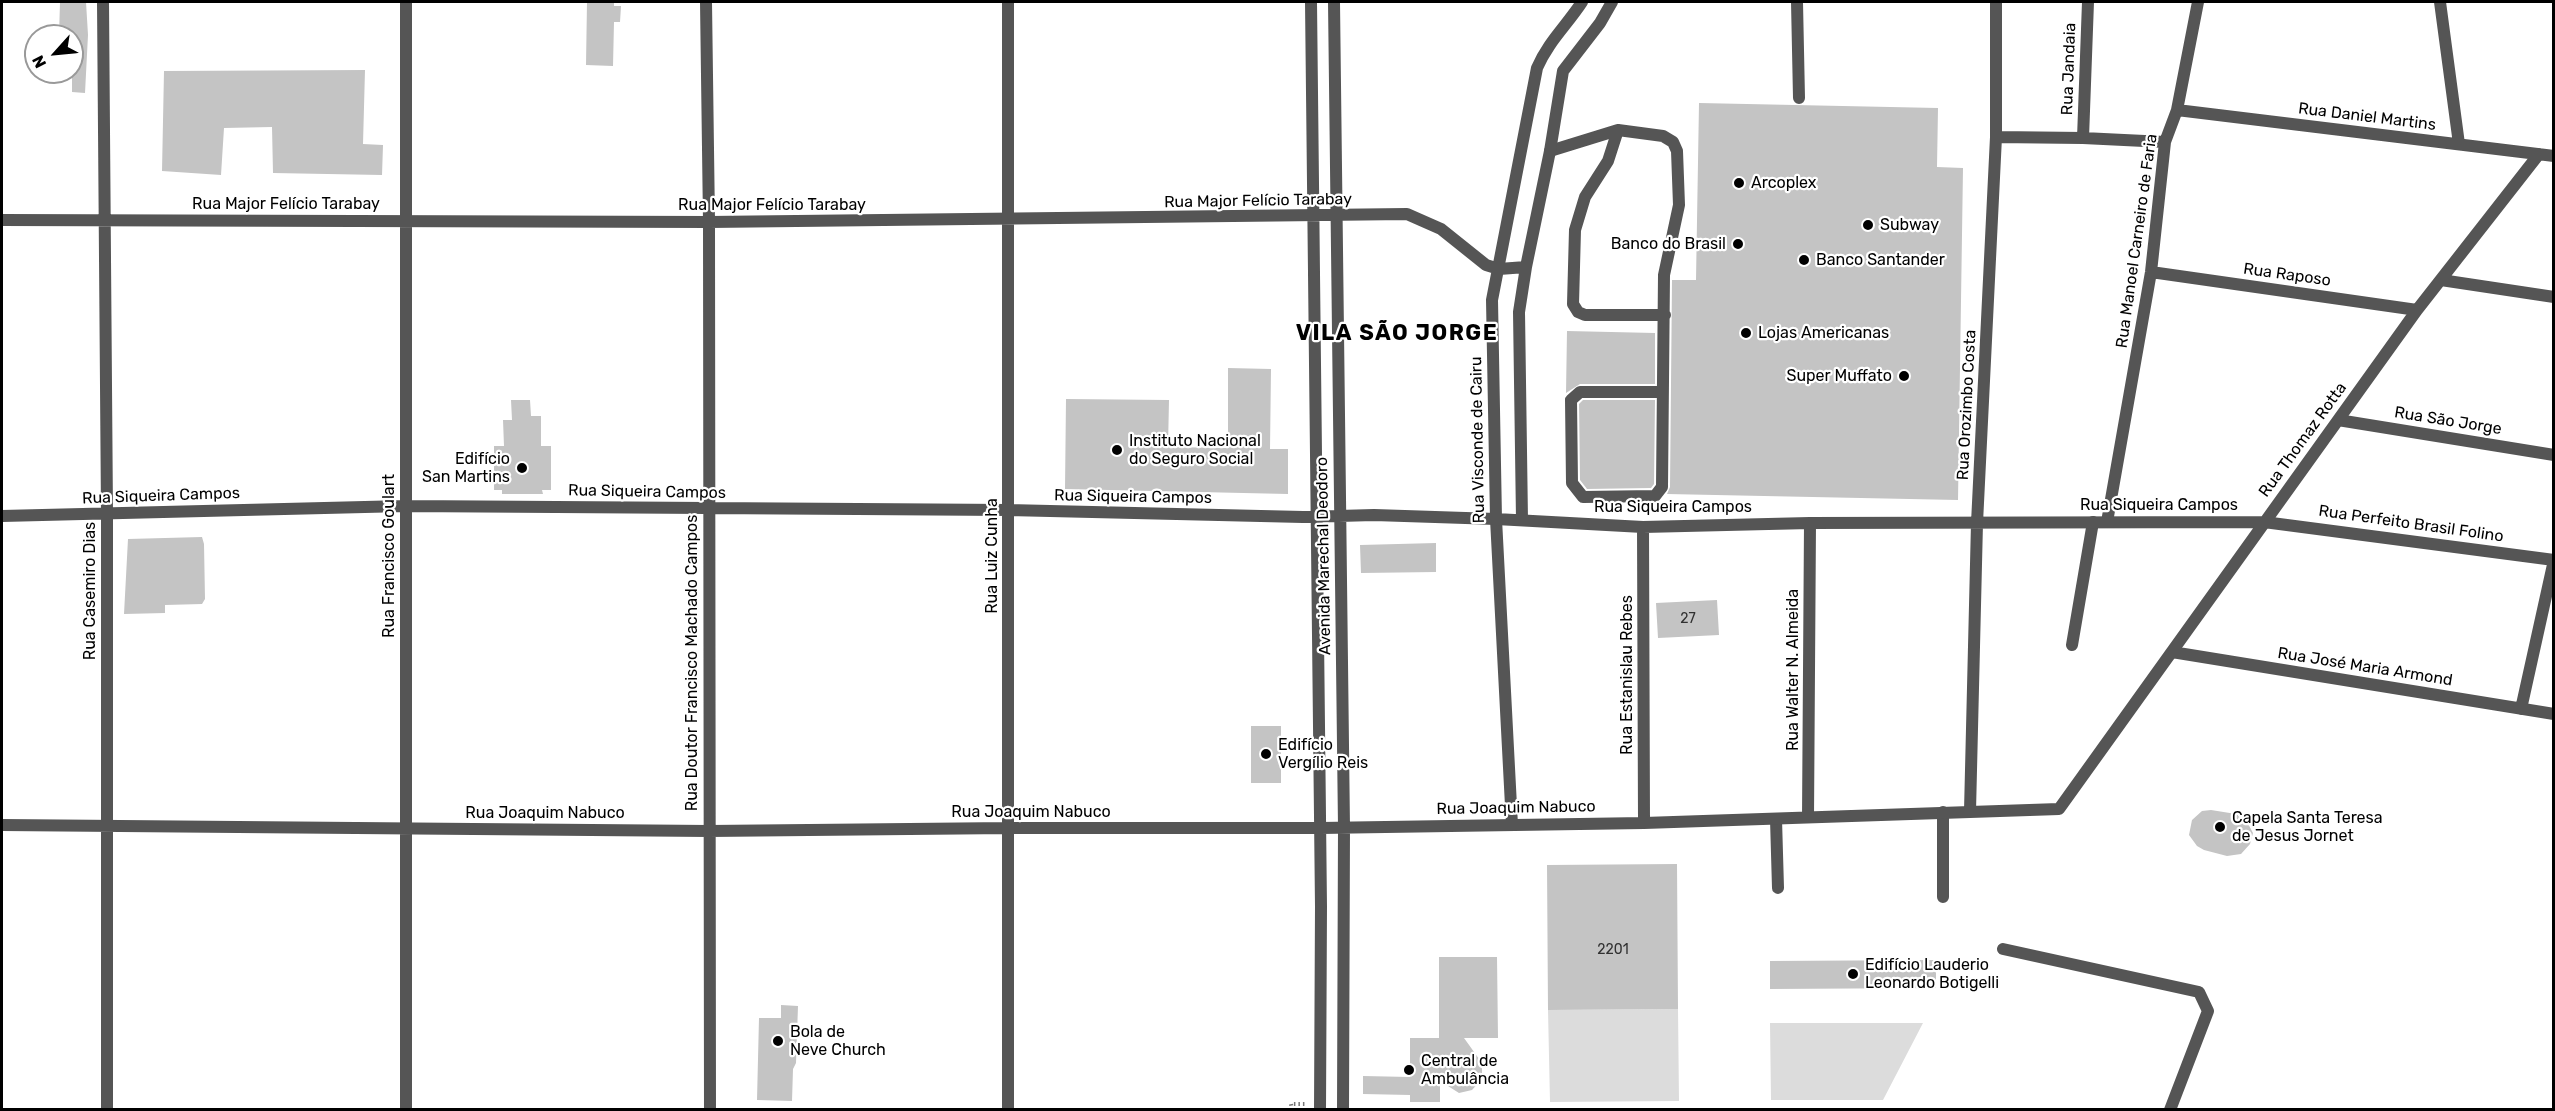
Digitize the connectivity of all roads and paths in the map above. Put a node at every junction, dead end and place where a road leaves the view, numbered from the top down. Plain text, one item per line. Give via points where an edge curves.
1 (103, 2) edge
2 (405, 2) edge
3 (706, 2) edge
4 (1008, 2) edge
5 (1311, 2) edge
6 (1334, 2) edge
7 (1582, 2) edge
8 (1612, 2) edge
9 (1797, 2) edge
10 (1996, 2) edge
11 (2088, 2) edge
12 (2198, 2) edge
13 (2440, 2) edge
14 (1799, 98) dead end
15 (2177, 110) junction
16 (1618, 130) junction
17 (1996, 138) junction
18 (2083, 138) junction
19 (2165, 142) junction
20 (2459, 144) junction
21 (1550, 152) junction
22 (2539, 154) junction
23 (2553, 156) edge
24 (1313, 217) junction
25 (1336, 217) junction
26 (103, 219) junction
27 (2, 220) edge
28 (1008, 220) junction
29 (405, 221) junction
30 (709, 222) junction
31 (1526, 267) junction
32 (1499, 269) junction
33 (2151, 272) junction
34 (2440, 280) junction
35 (2553, 297) edge
36 (2417, 310) junction
37 (1665, 315) junction
38 (1661, 392) junction
39 (2338, 420) junction
40 (2553, 455) edge
41 (405, 506) junction
42 (709, 509) junction
43 (1008, 510) junction
44 (107, 514) junction
45 (2, 516) edge
46 (1340, 516) junction
47 (1317, 517) junction
48 (1496, 519) junction
49 (1522, 520) junction
50 (2093, 522) junction
51 (2107, 522) junction
52 (2264, 522) junction
53 (1810, 523) junction
54 (1977, 523) junction
55 (1643, 527) junction
56 (2553, 560) edge
57 (2072, 645) dead end
58 (2172, 652) junction
59 (2521, 709) junction
60 (2553, 714) edge
61 (2059, 809) joint
62 (1970, 811) junction
63 (1943, 812) junction
64 (1808, 817) junction
65 (1776, 819) junction
66 (1644, 823) junction
67 (2, 825) edge
68 (1512, 825) junction
69 (107, 826) junction
70 (1344, 827) junction
71 (406, 828) junction
72 (1009, 828) junction
73 (1320, 828) junction
74 (709, 831) junction
75 (1778, 888) dead end
76 (1943, 897) dead end
77 (2002, 949) dead end
78 (107, 1110) edge
79 (406, 1110) edge
80 (710, 1110) edge
81 (1008, 1110) edge
82 (1320, 1110) edge
83 (1343, 1110) edge
84 (2170, 1110) edge

1 - 26 street, Rua Casemiro Dias
2 - 29 street, Rua Francisco Goulart
3 - 30 street, Rua Doutor Francisco Machado Campos
4 - 28 street, Rua Luiz Cunha
5 - 24 street, Avenida Marechal Deodoro
6 - 25 street, Avenida Marechal Deodoro
7 - 32 street, Rua Visconde de Cairu via 1551,39 1537,68
8 - 21 street via 1563,71
9 - 14 street
10 - 17 street, Rua Orozimbo Costa
11 - 18 street, Rua Jandaia
12 - 15 street, Rua Manoel Carneiro de Faria
13 - 20 street
15 - 19 street, Rua Manoel Carneiro de Faria
15 - 20 street, Rua Daniel Martins
16 - 21 street
16 - 37 street via 1664,136 1677,151 1679,205 1664,275
16 - 37 street via 1608,161 1585,197 1575,230 1573,304 1585,315
17 - 18 street
17 - 54 street, Rua Orozimbo Costa
18 - 19 street
19 - 33 street, Rua Manoel Carneiro de Faria
20 - 22 street, Rua Daniel Martins
21 - 31 street
22 - 23 street, Rua Daniel Martins
22 - 34 street, Rua Thomaz Rotta
24 - 25 street, Rua Major Felício Tarabay
24 - 28 street, Rua Major Felício Tarabay
24 - 47 street, Avenida Marechal Deodoro
25 - 32 street, Rua Major Felício Tarabay via 1407,214 1441,229 1486,265
25 - 46 street, Avenida Marechal Deodoro
26 - 27 street, Rua Major Felício Tarabay
26 - 29 street, Rua Major Felício Tarabay
26 - 44 street, Rua Casemiro Dias
28 - 30 street, Rua Major Felício Tarabay
28 - 43 street, Rua Luiz Cunha
29 - 30 street, Rua Major Felício Tarabay
29 - 41 street, Rua Francisco Goulart
30 - 42 street, Rua Doutor Francisco Machado Campos
31 - 32 street
31 - 49 street via 1519,312
32 - 48 street, Rua Visconde de Cairu via 1492,300
33 - 36 street, Rua Raposo
33 - 51 street, Rua Manoel Carneiro de Faria
34 - 35 street
34 - 36 street, Rua Thomaz Rotta
36 - 39 street, Rua Thomaz Rotta
37 - 38 street
38 - 38 street via 1660,492 1655,496 1583,497 1572,483 1571,400 1580,392
39 - 40 street, Rua São Jorge
39 - 52 street, Rua Thomaz Rotta
41 - 42 street, Rua Siqueira Campos
41 - 44 street, Rua Siqueira Campos
41 - 71 street, Rua Francisco Goulart
42 - 43 street, Rua Siqueira Campos
42 - 74 street, Rua Doutor Francisco Machado Campos
43 - 47 street, Rua Siqueira Campos
43 - 72 street, Rua Luiz Cunha
44 - 45 street, Rua Siqueira Campos
44 - 69 street, Rua Casemiro Dias
46 - 47 street, Rua Siqueira Campos
46 - 48 street, Rua Siqueira Campos
46 - 70 street, Avenida Marechal Deodoro
47 - 73 street, Avenida Marechal Deodoro
48 - 49 street, Rua Siqueira Campos
48 - 68 street, Rua Visconde de Cairu
49 - 55 street, Rua Siqueira Campos
50 - 51 street, Rua Siqueira Campos
50 - 54 street, Rua Siqueira Campos
50 - 57 street
51 - 52 street, Rua Siqueira Campos
52 - 56 street, Rua Perfeito Brasil Folino
52 - 58 street, Rua Thomaz Rotta
53 - 54 street, Rua Siqueira Campos
53 - 55 street, Rua Siqueira Campos
53 - 64 street, Rua Walter N. Almeida
54 - 62 street, Rua Orozimbo Costa
55 - 66 street, Rua Estanislau Rebes
56 - 59 street
58 - 59 street, Rua José Maria Armond
58 - 61 street, Rua Thomaz Rotta
59 - 60 street, Rua José Maria Armond
61 - 62 street, Rua Joaquim Nabuco
62 - 63 street, Rua Joaquim Nabuco
63 - 64 street, Rua Joaquim Nabuco
63 - 76 street
64 - 65 street, Rua Joaquim Nabuco
65 - 66 street, Rua Joaquim Nabuco
65 - 75 street
66 - 68 street, Rua Joaquim Nabuco
67 - 69 street, Rua Joaquim Nabuco
68 - 70 street, Rua Joaquim Nabuco
69 - 71 street, Rua Joaquim Nabuco
69 - 78 street, Rua Casemiro Dias
70 - 73 street, Rua Joaquim Nabuco
70 - 83 street, Avenida Marechal Deodoro
71 - 74 street, Rua Joaquim Nabuco
71 - 79 street, Rua Francisco Goulart
72 - 73 street, Rua Joaquim Nabuco
72 - 74 street, Rua Joaquim Nabuco
72 - 81 street, Rua Luiz Cunha
73 - 82 street, Avenida Marechal Deodoro
74 - 80 street, Rua Doutor Francisco Machado Campos
77 - 84 street via 2199,993 2208,1011

